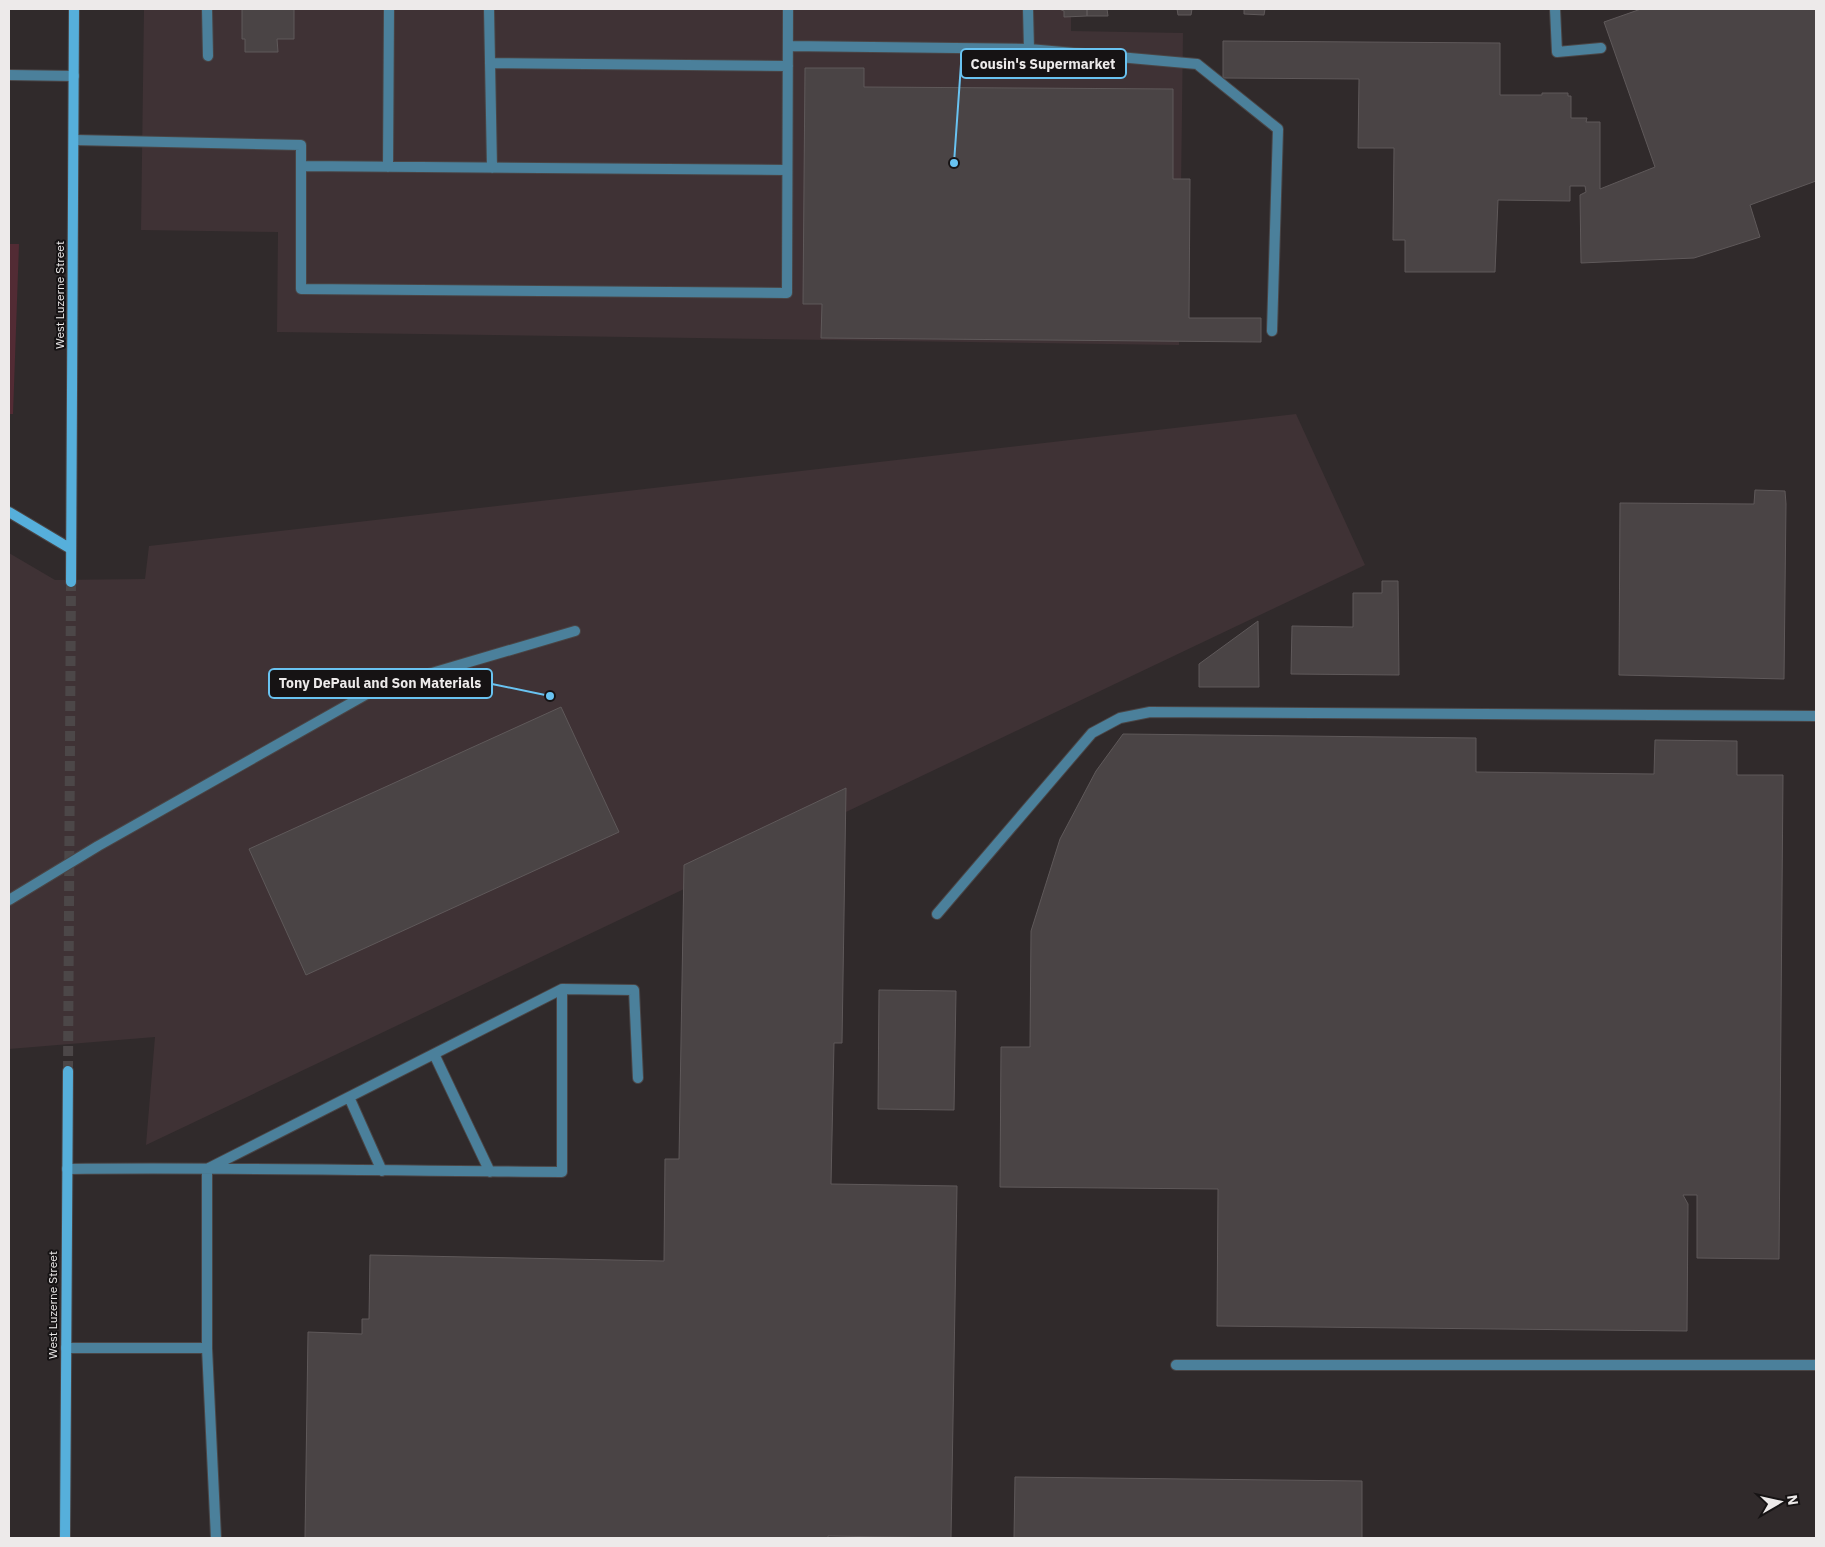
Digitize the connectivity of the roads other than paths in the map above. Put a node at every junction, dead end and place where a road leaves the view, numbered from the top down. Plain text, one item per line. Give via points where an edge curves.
1 (74, 9) edge
2 (207, 9) edge
3 (389, 9) edge
4 (489, 9) edge
5 (788, 9) edge
6 (1028, 9) edge
7 (1555, 9) edge
8 (788, 46) junction
9 (1601, 48) dead end
10 (1028, 49) junction
11 (208, 56) dead end
12 (490, 63) junction
13 (788, 66) junction
14 (9, 75) edge
15 (74, 76) junction
16 (74, 140) junction
17 (301, 166) junction
18 (388, 167) junction
19 (492, 168) junction
20 (787, 170) junction
21 (1272, 331) dead end
22 (9, 512) edge
23 (71, 549) junction
24 (71, 582) tunnel mouth
25 (575, 631) dead end
26 (1816, 716) edge
27 (9, 900) edge
28 (937, 914) dead end
29 (562, 989) junction
30 (434, 1054) junction
31 (68, 1071) tunnel mouth
32 (638, 1078) dead end
33 (349, 1097) junction
34 (207, 1169) junction
35 (67, 1170) junction
36 (382, 1172) junction
37 (490, 1172) junction
38 (66, 1348) junction
39 (207, 1348) junction
40 (1176, 1365) dead end
41 (1816, 1365) edge
42 (65, 1538) edge
43 (216, 1538) edge

1 - 15 street, West Luzerne Street
2 - 11 lane
3 - 18 lane
4 - 12 lane
5 - 8 lane
6 - 10 lane
7 - 9 lane via 1556,52
8 - 10 lane
8 - 13 lane
10 - 21 lane via 1197,64 1278,129
12 - 13 lane
12 - 19 lane
13 - 20 lane
14 - 15 lane
15 - 16 street, West Luzerne Street
16 - 17 lane via 300,145
16 - 23 street, West Luzerne Street
17 - 18 lane
17 - 20 lane via 301,289 787,293
18 - 19 lane
19 - 20 lane
22 - 23 street
23 - 24 street, West Luzerne Street
25 - 27 lane via 374,690
26 - 28 lane via 1150,712 1120,718 1092,733
29 - 30 lane
29 - 32 lane via 634,990
29 - 37 lane via 562,1172
30 - 33 lane
30 - 37 lane
31 - 35 street, West Luzerne Street
33 - 34 lane
33 - 36 lane
34 - 35 lane
34 - 36 lane
34 - 39 lane
35 - 38 street, West Luzerne Street
36 - 37 lane
38 - 39 lane
38 - 42 street, West Luzerne Street
39 - 43 lane
40 - 41 lane

